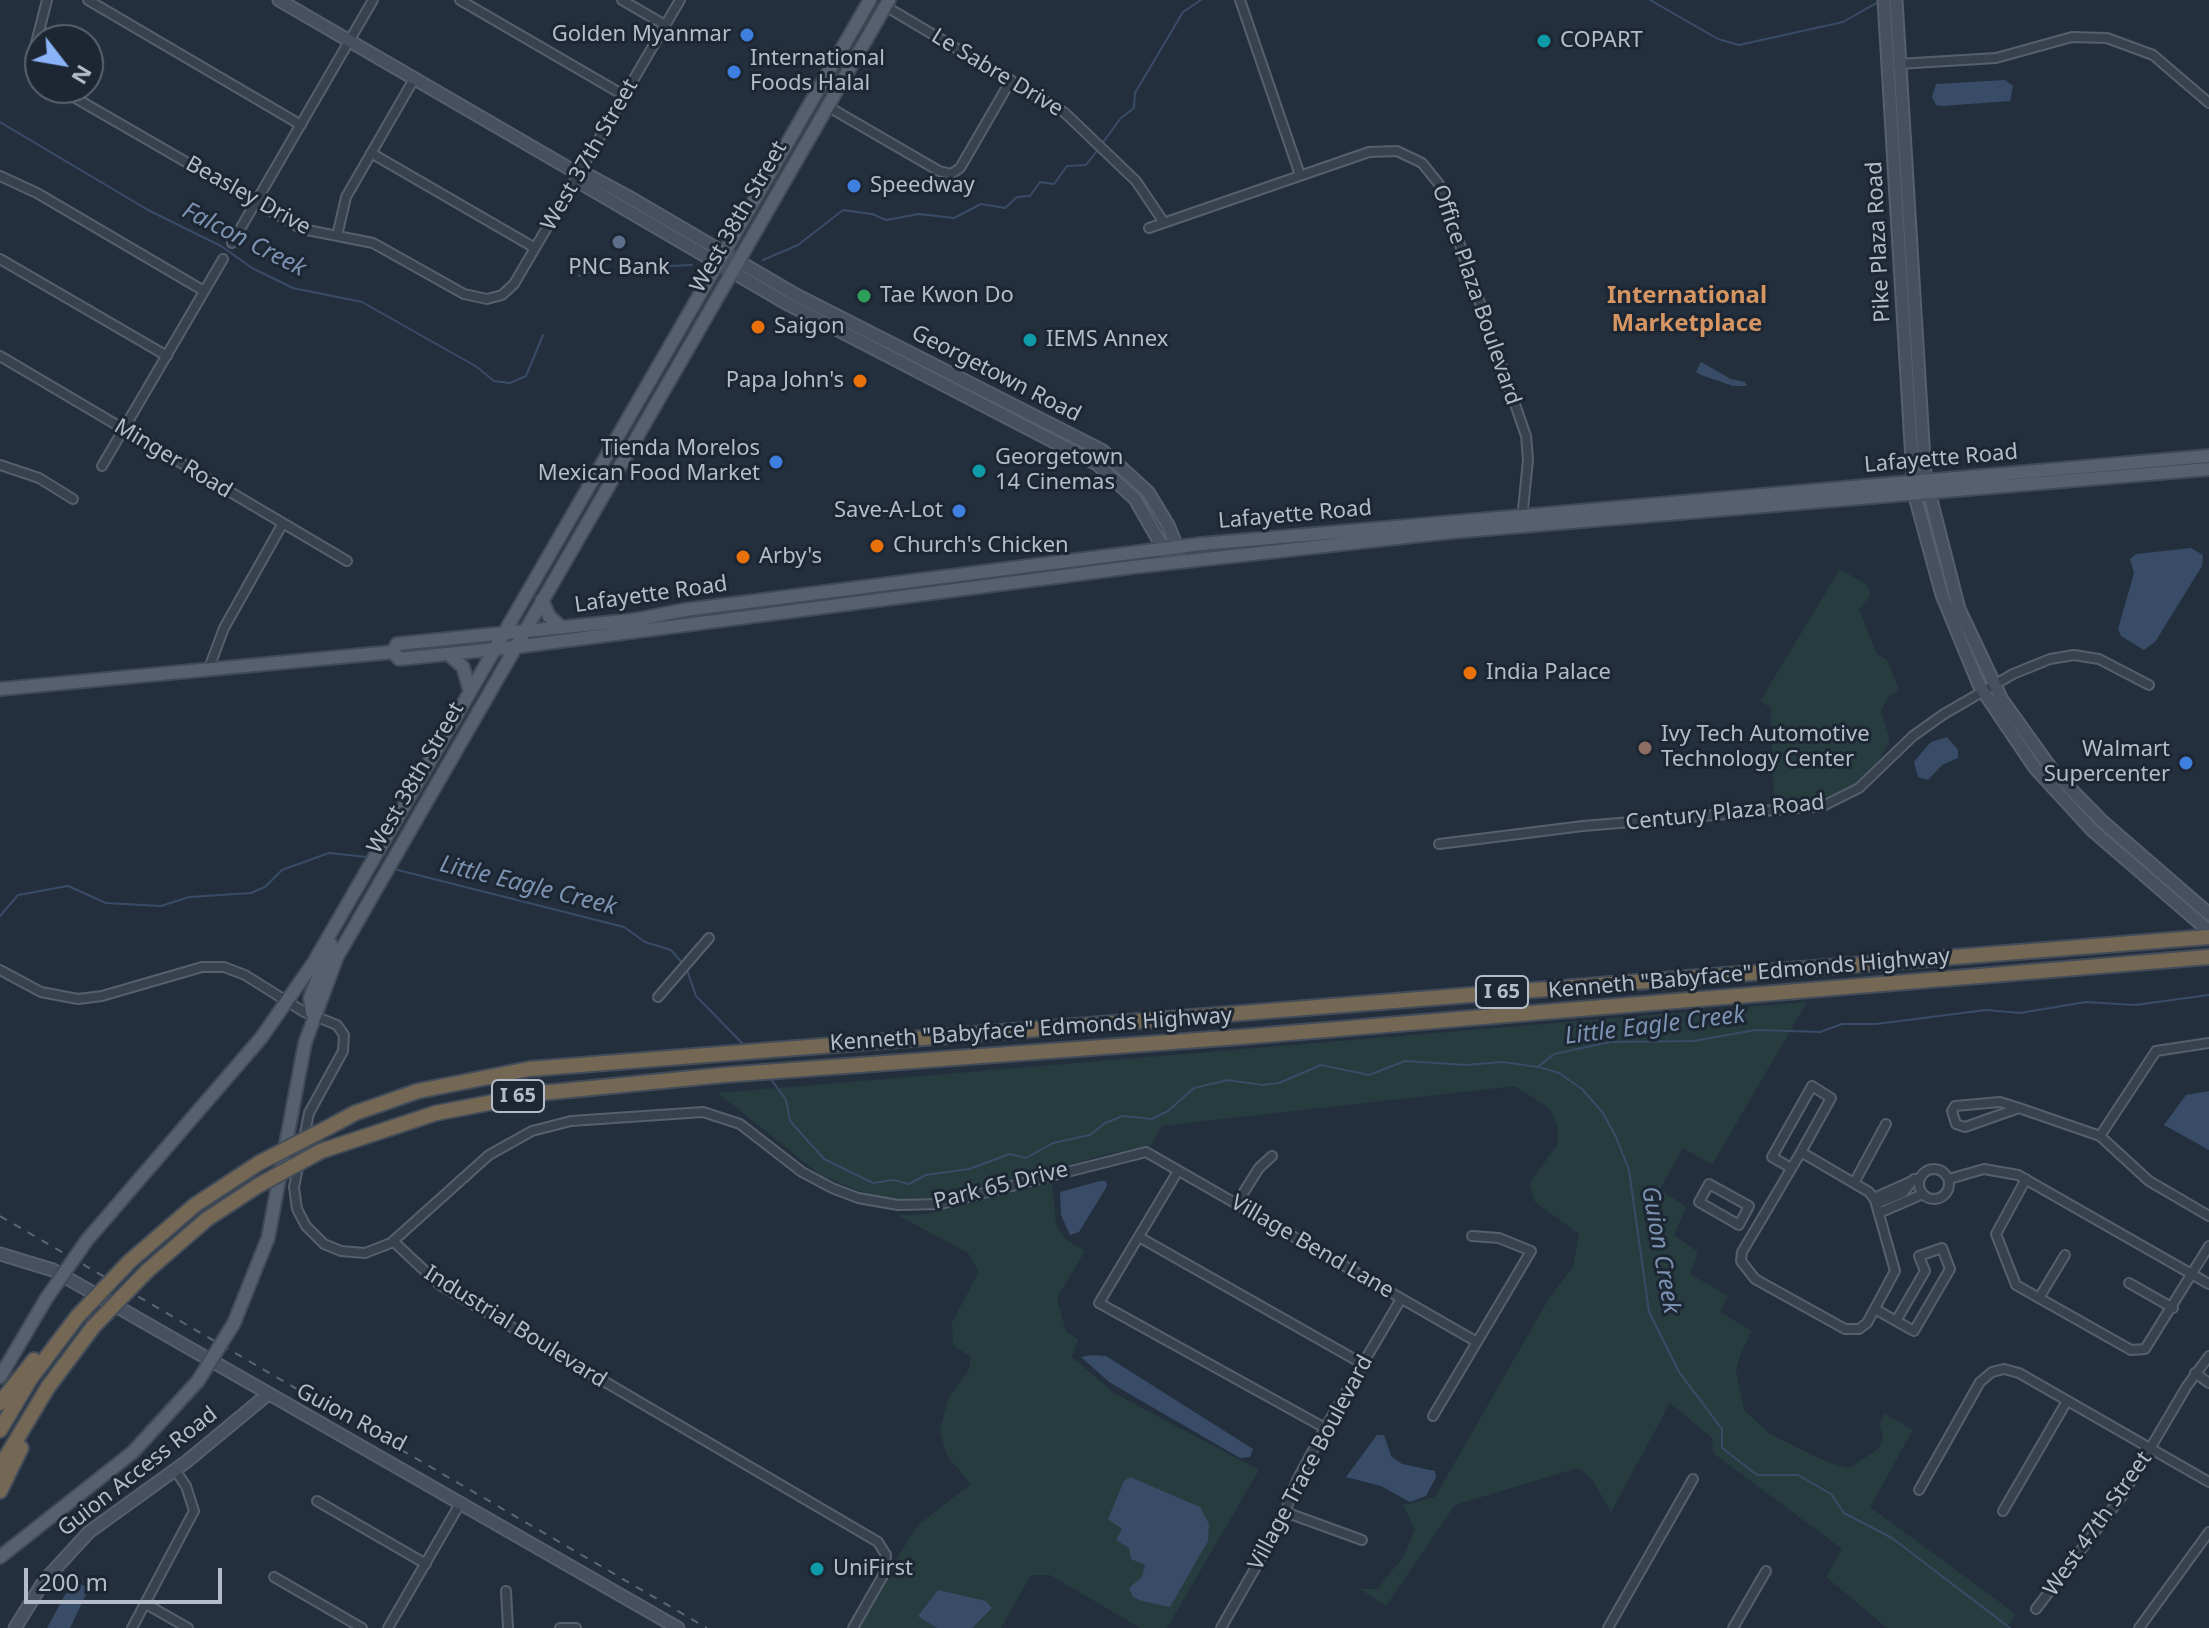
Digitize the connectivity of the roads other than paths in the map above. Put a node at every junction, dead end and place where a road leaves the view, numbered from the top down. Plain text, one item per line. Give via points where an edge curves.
1 (47, 0) edge
2 (88, 0) edge
3 (279, 0) edge
4 (373, 0) edge
5 (460, 0) edge
6 (622, 0) edge
7 (680, 0) edge
8 (870, 0) edge
9 (1240, 0) edge
10 (1884, 0) edge
11 (885, 2) edge
12 (1897, 6) edge
13 (41, 24) edge
14 (665, 25) junction
15 (350, 41) junction
16 (1894, 64) junction
17 (824, 77) junction
18 (414, 79) junction
19 (1011, 80) junction
20 (625, 96) junction
21 (2209, 103) edge
22 (86, 104) edge
23 (827, 106) junction
24 (301, 125) junction
25 (809, 137) junction
26 (371, 153) junction
27 (580, 175) junction
28 (1300, 175) junction
29 (0, 176) edge
30 (256, 203) junction
31 (1163, 221) junction
32 (1149, 228) dead end
33 (337, 236) junction
34 (232, 243) dead end
35 (535, 248) junction
36 (720, 257) junction
37 (0, 259) edge
38 (223, 259) dead end
39 (734, 265) junction
40 (204, 291) junction
41 (489, 299) joint
42 (0, 356) edge
43 (167, 356) junction
44 (647, 384) junction
45 (123, 430) junction
46 (619, 432) junction
47 (635, 437) junction
48 (2209, 456) edge
49 (0, 465) edge
50 (102, 466) dead end
51 (2209, 469) edge
52 (1920, 486) junction
53 (73, 499) dead end
54 (599, 502) junction
55 (1522, 521) junction
56 (283, 523) junction
57 (1179, 547) junction
58 (1164, 549) junction
59 (347, 561) dead end
60 (1177, 562) junction
61 (542, 600) junction
62 (562, 628) junction
63 (524, 632) junction
64 (500, 634) junction
65 (515, 647) junction
66 (491, 650) junction
67 (393, 652) junction
68 (448, 654) junction
69 (209, 668) junction
70 (2149, 685) dead end
71 (469, 688) junction
72 (1988, 688) junction
73 (0, 689) edge
74 (1439, 844) dead end
75 (2209, 914) edge
76 (334, 929) junction
77 (2209, 931) edge
78 (2209, 937) edge
79 (709, 938) dead end
80 (2209, 957) edge
81 (0, 970) edge
82 (662, 994) dead end
83 (288, 1002) junction
84 (313, 1016) junction
85 (2209, 1043) edge
86 (2019, 1108) junction
87 (1886, 1124) dead end
88 (2100, 1136) junction
89 (1146, 1152) joint
90 (1801, 1152) junction
91 (1272, 1156) dead end
92 (1791, 1168) junction
93 (1178, 1171) junction
94 (1918, 1178) junction
95 (1949, 1179) junction
96 (2026, 1179) junction
97 (1854, 1183) junction
98 (1923, 1194) junction
99 (1237, 1203) junction
100 (1877, 1205) junction
101 (1749, 1206) junction
102 (1764, 1215) junction
103 (2209, 1216) edge
104 (1472, 1236) dead end
105 (1139, 1237) junction
106 (393, 1241) junction
107 (2209, 1246) edge
108 (0, 1254) edge
109 (2065, 1255) dead end
110 (2193, 1275) junction
111 (2129, 1283) dead end
112 (2209, 1284) edge
113 (2039, 1298) junction
114 (1401, 1299) junction
115 (2173, 1308) junction
116 (1875, 1309) junction
117 (77, 1317) junction
118 (1896, 1321) junction
119 (1477, 1342) junction
120 (2209, 1356) edge
121 (1363, 1364) junction
122 (2195, 1373) junction
123 (57, 1374) junction
124 (0, 1377) edge
125 (2209, 1383) edge
126 (267, 1395) junction
127 (2067, 1401) junction
128 (0, 1403) edge
129 (1433, 1416) dead end
130 (1325, 1428) junction
131 (0, 1430) edge
132 (2151, 1448) junction
133 (0, 1467) edge
134 (175, 1470) junction
135 (1693, 1479) dead end
136 (2209, 1482) edge
137 (1919, 1490) dead end
138 (0, 1491) edge
139 (317, 1501) dead end
140 (461, 1502) junction
141 (2003, 1511) dead end
142 (1285, 1512) junction
143 (2209, 1532) edge
144 (1362, 1540) dead end
145 (0, 1557) edge
146 (426, 1564) junction
147 (1766, 1571) dead end
148 (274, 1577) dead end
149 (506, 1591) dead end
150 (146, 1604) junction
151 (2036, 1609) dead end
152 (15, 1628) edge
153 (132, 1628) edge
154 (188, 1628) edge
155 (362, 1628) edge
156 (388, 1628) edge
157 (508, 1628) edge
158 (560, 1628) edge
159 (576, 1628) edge
160 (678, 1628) edge
161 (853, 1628) edge
162 (1221, 1628) edge
163 (1608, 1628) edge
164 (1733, 1628) edge
165 (2139, 1628) edge

1 - 13 street
2 - 24 street
3 - 15 main road, Georgetown Road
4 - 15 street
5 - 20 street
6 - 14 street
7 - 14 street, West 37th Street
8 - 17 main road, West 38th Street
9 - 28 street
10 - 16 main road, Pike Plaza Road
11 - 19 street, Le Sabre Drive
11 - 23 main road, West 38th Street
12 - 16 main road, Pike Plaza Road
14 - 20 street, West 37th Street
15 - 18 main road, Georgetown Road
15 - 24 street
16 - 21 street via 1996,58 2072,37 2107,38 2153,55
16 - 52 main road, Pike Plaza Road
17 - 25 main road via 828,86 811,118
17 - 36 main road, West 38th Street
18 - 26 street
18 - 27 main road, Georgetown Road
19 - 23 street via 960,168 951,174
19 - 31 street, Le Sabre Drive via 1095,140 1143,190
20 - 27 street, West 37th Street
22 - 30 street, Beasley Drive
23 - 25 main road, West 38th Street
24 - 30 street
25 - 39 main road, West 38th Street
26 - 33 street via 344,200
26 - 35 street
27 - 35 street, West 37th Street
27 - 36 main road, Georgetown Road via 590,176
28 - 31 street, Office Plaza Boulevard
28 - 55 street, Office Plaza Boulevard via 1384,150 1414,158 1435,176 1526,436
29 - 40 street
30 - 33 street, Beasley Drive via 304,230
30 - 34 street
31 - 32 street, Office Plaza Boulevard
33 - 41 street, Beasley Drive via 379,245 469,296
35 - 41 street, West 37th Street via 510,289
36 - 39 main road, Georgetown Road
36 - 44 main road, West 38th Street
37 - 43 street
38 - 40 street
39 - 47 main road, West 38th Street
39 - 57 main road, Georgetown Road via 1103,451 1148,492
39 - 58 main road, Georgetown Road via 795,308 1097,464 1135,499
40 - 43 street
42 - 45 street, Minger Road
43 - 45 street
44 - 46 main road, West 38th Street
44 - 47 main road via 632,425
45 - 50 street
45 - 56 street, Minger Road
46 - 54 main road via 622,444 599,487
46 - 64 main road, West 38th Street
47 - 54 main road, West 38th Street
48 - 52 main road, Lafayette Road
49 - 53 street via 39,478
51 - 52 main road, Lafayette Road
52 - 55 main road, Lafayette Road
52 - 72 main road via 1934,573 1957,635
54 - 61 main road, West 38th Street
55 - 57 main road, Lafayette Road
55 - 60 main road, Lafayette Road
56 - 59 street, Minger Road
56 - 69 street via 224,628
57 - 58 main road, Lafayette Road
57 - 60 main road, Georgetown Road
58 - 60 main road, Georgetown Road
58 - 62 main road, Lafayette Road
60 - 65 main road, Lafayette Road
61 - 62 main road
61 - 63 main road, West 38th Street
62 - 63 main road, Lafayette Road
63 - 64 main road, Lafayette Road
63 - 65 main road, West 38th Street
64 - 66 main road, West 38th Street
64 - 67 main road, Lafayette Road via 397,644
65 - 66 main road, Lafayette Road
65 - 84 main road, West 38th Street via 337,957
66 - 68 main road, Lafayette Road
66 - 71 main road, West 38th Street
67 - 68 main road, Lafayette Road via 399,659
67 - 69 main road, Lafayette Road
68 - 71 main road via 463,667
69 - 73 main road, Lafayette Road
70 - 72 street, Century Plaza Road via 2108,662 2074,655 2043,661
71 - 76 main road, West 38th Street
72 - 74 street, Century Plaza Road via 1919,731 1859,788 1828,804
72 - 75 main road via 2069,789
72 - 77 main road via 2020,748 2074,813
76 - 83 main road, West 38th Street
76 - 84 main road via 310,998
78 - 117 highway, Kenneth "Babyface" Edmonds Highway / I 65, bridge via 478,1076 395,1098 259,1163 195,1205 130,1261
79 - 82 street
80 - 123 highway, Kenneth "Babyface" Edmonds Highway / I 65, bridge via 723,1075 490,1100 321,1151 259,1185 207,1219 147,1271
81 - 83 street via 41,992 78,999 202,967 224,967
83 - 84 street
83 - 124 main road, West 38th Street, bridge via 87,1240
84 - 106 street via 337,1025 344,1042 308,1117 294,1187 298,1212 314,1236 341,1251 368,1252
84 - 145 main road, West 38th Street, bridge via 268,1238 234,1323 198,1381 146,1440
85 - 88 street via 2156,1051
86 - 86 street via 1962,1128 1952,1111 1955,1106 2000,1102
86 - 88 street
87 - 97 street
88 - 103 street via 2149,1181
89 - 93 street, Village Bend Lane
89 - 106 street, Park 65 Drive via 941,1204 910,1206 858,1198 821,1183 726,1117 677,1112 571,1121 532,1131 499,1148
90 - 92 street
90 - 92 street via 1831,1098 1812,1086 1772,1157
90 - 97 street
91 - 99 street
92 - 102 street
93 - 99 street, Village Bend Lane
93 - 105 street
94 - 95 street via 1938,1169
94 - 98 street
94 - 100 street
95 - 96 street via 1984,1169
95 - 98 street via 1943,1197
96 - 110 street
96 - 113 street via 1996,1237 2016,1285
97 - 100 street
98 - 100 street
99 - 114 street, Village Bend Lane
100 - 116 street via 1895,1268
101 - 101 street via 1739,1225 1699,1202 1709,1184
101 - 102 street
102 - 116 street via 1741,1254 1751,1277 1847,1330 1861,1328
104 - 119 street via 1499,1238 1531,1251
105 - 121 street
105 - 130 street via 1099,1303
106 - 161 street, Industrial Boulevard via 440,1285 876,1540 886,1555 886,1569
107 - 110 street
108 - 126 main road, Guion Road via 53,1270
109 - 113 street
110 - 112 street
110 - 115 street
111 - 115 street
113 - 115 street via 2131,1350 2145,1349
114 - 119 street, Village Bend Lane
114 - 121 street, Village Trace Boulevard
116 - 118 street
117 - 128 highway via 46,1345
117 - 131 highway, Kenneth "Babyface" Edmonds Highway / I 65
118 - 118 street via 1925,1271 1919,1256 1942,1248 1950,1269 1914,1331
119 - 129 street
120 - 122 street, West 47th Street
121 - 130 street, Village Trace Boulevard
122 - 125 street
122 - 132 street, West 47th Street
123 - 133 highway, Kenneth "Babyface" Edmonds Highway / I 65
123 - 138 highway
126 - 134 main road, Guion Access Road
126 - 140 main road, Guion Road
127 - 132 street
127 - 137 street via 2016,1372 1998,1370 1980,1382
127 - 141 street
130 - 142 street, Village Trace Boulevard
132 - 136 street
132 - 151 street, West 47th Street via 2122,1496
134 - 150 street via 194,1511
134 - 152 main road, Guion Access Road via 78,1542 44,1581
135 - 163 street
139 - 146 street
140 - 146 street
140 - 160 main road, Guion Road
142 - 144 street
142 - 162 street, Village Trace Boulevard
143 - 165 street
146 - 156 street
147 - 164 street
148 - 155 street
149 - 157 street
150 - 153 street
150 - 154 street
158 - 159 street

